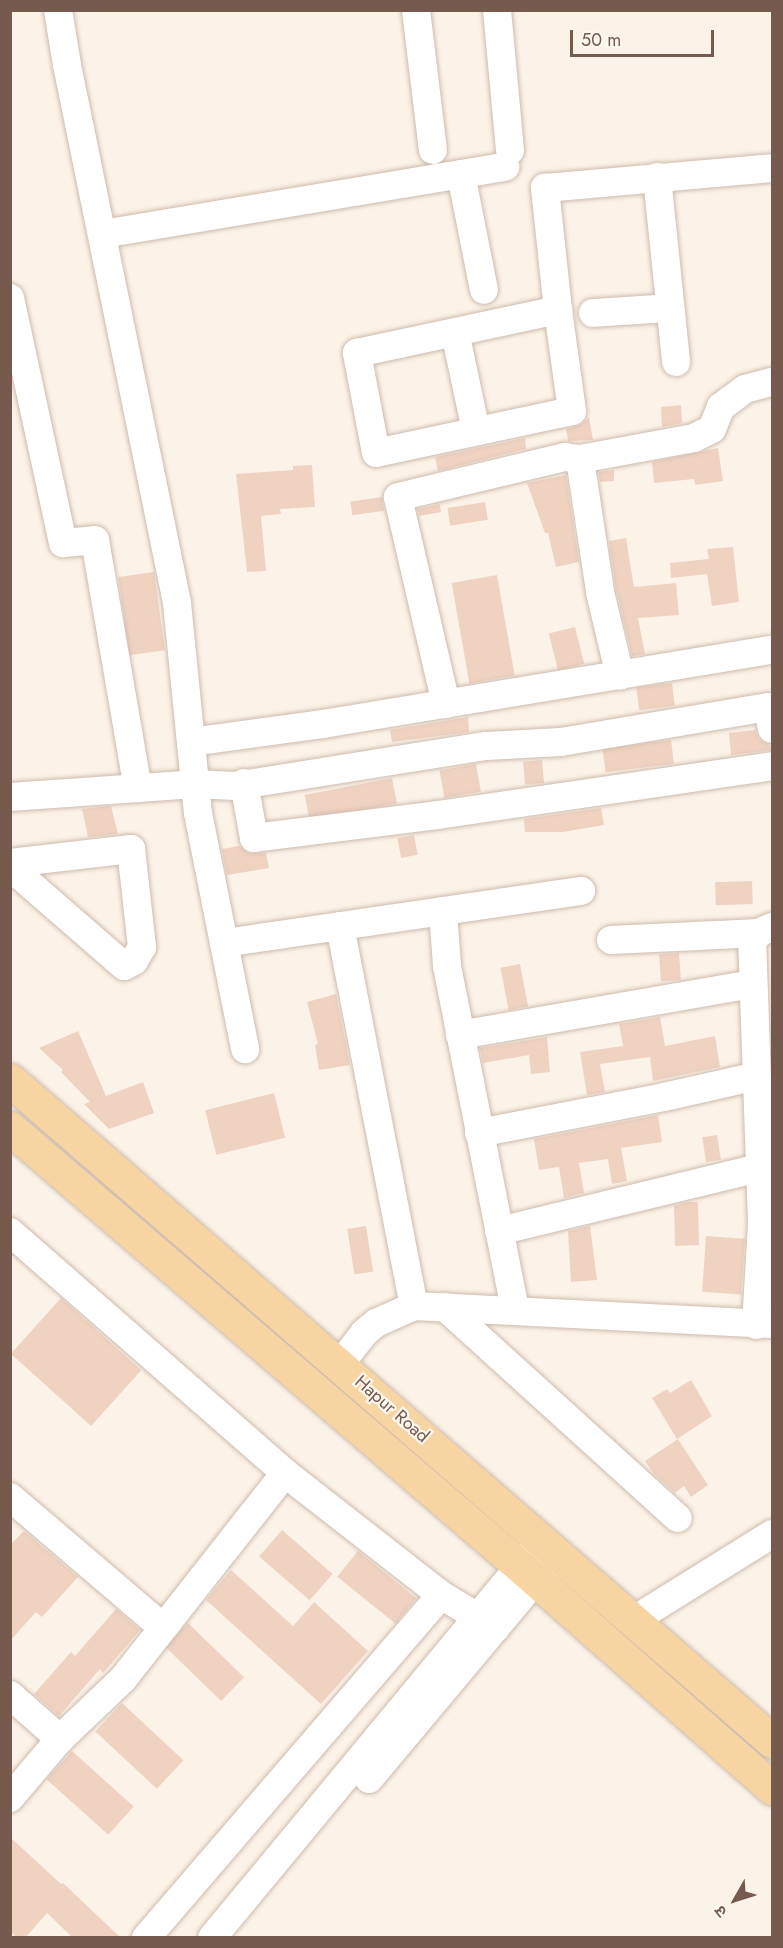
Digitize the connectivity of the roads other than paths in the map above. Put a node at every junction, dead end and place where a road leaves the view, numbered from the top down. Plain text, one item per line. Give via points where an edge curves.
1 (58, 10) edge
2 (416, 10) edge
3 (497, 10) edge
4 (432, 150) dead end
5 (772, 168) edge
6 (461, 174) junction
7 (657, 177) junction
8 (103, 234) junction
9 (484, 290) dead end
10 (10, 298) edge
11 (670, 308) junction
12 (558, 310) junction
13 (593, 313) dead end
14 (455, 332) junction
15 (676, 362) dead end
16 (772, 382) edge
17 (476, 432) junction
18 (580, 459) junction
19 (772, 650) edge
20 (620, 676) junction
21 (446, 704) junction
22 (772, 729) edge
23 (191, 742) junction
24 (772, 766) edge
25 (244, 783) junction
26 (195, 784) junction
27 (138, 788) junction
28 (10, 797) edge
29 (10, 865) edge
30 (581, 891) dead end
31 (442, 911) junction
32 (340, 926) junction
33 (765, 930) edge
34 (611, 940) dead end
35 (224, 943) junction
36 (760, 1001) edge
37 (460, 1035) junction
38 (245, 1048) dead end
39 (756, 1076) junction
40 (10, 1080) edge
41 (10, 1128) edge
42 (479, 1133) junction
43 (760, 1168) junction
44 (499, 1231) junction
45 (10, 1232) edge
46 (414, 1306) junction
47 (445, 1307) junction
48 (515, 1310) junction
49 (764, 1324) edge
50 (340, 1364) junction
51 (285, 1473) junction
52 (10, 1497) edge
53 (678, 1518) dead end
54 (772, 1534) edge
55 (550, 1546) junction
56 (528, 1573) junction
57 (441, 1595) junction
58 (634, 1620) junction
59 (487, 1623) junction
60 (162, 1627) junction
61 (10, 1695) edge
62 (60, 1739) junction
63 (772, 1741) edge
64 (772, 1788) edge
65 (10, 1797) edge
66 (146, 1938) edge
67 (212, 1938) edge
68 (236, 1938) edge

1 - 8 street
2 - 4 street
3 - 6 street via 508,159
5 - 7 street
6 - 8 street
6 - 9 street
7 - 11 street
7 - 12 street via 545,188
8 - 23 street via 177,603
10 - 27 street via 63,543 95,540
11 - 13 street
11 - 15 street
12 - 14 street
12 - 17 street via 572,411
14 - 17 street
14 - 17 street via 357,353 376,453
16 - 18 street via 745,389 721,407 712,429 694,438
18 - 20 street via 600,592
18 - 21 street via 565,457 398,497
19 - 20 street
20 - 21 street
21 - 23 street
22 - 25 street via 768,707 561,742 486,746
23 - 26 street
24 - 25 street via 254,838
25 - 26 street
26 - 27 street
26 - 35 street
27 - 28 street
29 - 29 street via 131,849 141,947 134,961 124,966
30 - 31 street
31 - 32 street
31 - 37 street
32 - 35 street
32 - 46 street
33 - 34 street
33 - 36 street via 752,944
35 - 38 street
36 - 37 street
36 - 39 street
37 - 42 street
39 - 42 street
39 - 43 street
40 - 50 main road, Hapur Road
41 - 56 main road, Hapur Road
42 - 44 street
43 - 44 street
43 - 49 street
44 - 48 street
45 - 51 street
46 - 47 street
46 - 50 street via 376,1323
47 - 48 street
47 - 53 street
48 - 49 street
50 - 55 main road, Hapur Road
51 - 57 street
51 - 60 street
52 - 60 street
54 - 58 street
55 - 56 street
55 - 58 main road, Hapur Road
56 - 59 street
56 - 64 main road, Hapur Road
57 - 59 street
57 - 66 street
58 - 63 main road, Hapur Road
59 - 67 street
59 - 68 street
60 - 62 street via 123,1679
61 - 62 street
62 - 65 street

